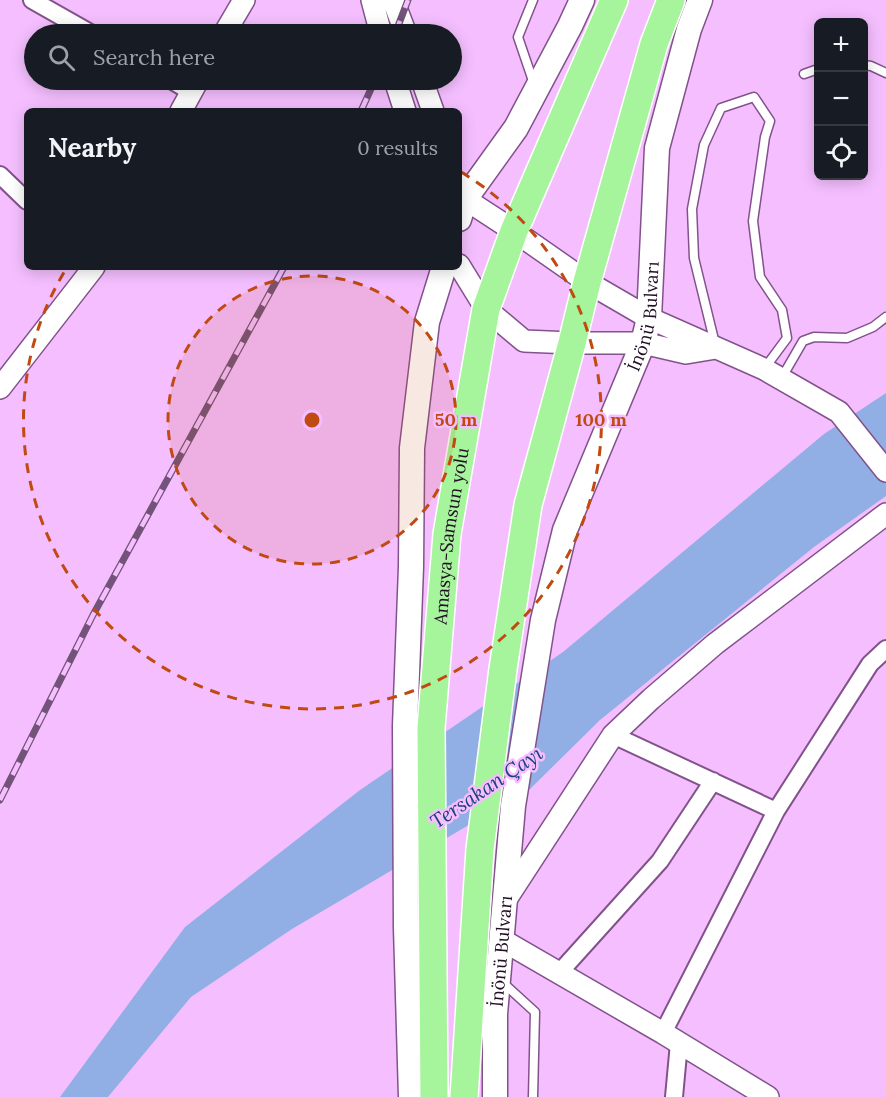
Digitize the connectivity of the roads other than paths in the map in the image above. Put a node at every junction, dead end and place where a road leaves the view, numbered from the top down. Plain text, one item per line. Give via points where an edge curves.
1 (32, 0) edge
2 (244, 0) edge
3 (372, 0) edge
4 (393, 0) edge
5 (532, 0) edge
6 (582, 0) edge
7 (614, 0) edge
8 (670, 0) edge
9 (700, 0) edge
10 (74, 24) edge
11 (230, 24) edge
12 (378, 24) edge
13 (402, 24) edge
14 (868, 66) edge
15 (814, 71) edge
16 (886, 73) edge
17 (804, 74) dead end
18 (193, 90) edge
19 (398, 90) edge
20 (426, 90) edge
21 (536, 90) junction
22 (183, 108) edge
23 (404, 108) edge
24 (432, 108) edge
25 (0, 175) edge
26 (24, 198) edge
27 (462, 199) edge
28 (462, 201) edge
29 (514, 231) junction
30 (92, 270) edge
31 (443, 270) edge
32 (462, 270) edge
33 (587, 282) junction
34 (486, 309) junction
35 (886, 317) edge
36 (649, 318) junction
37 (572, 343) junction
38 (643, 343) junction
39 (716, 348) junction
40 (772, 374) junction
41 (0, 388) edge
42 (886, 471) edge
43 (886, 514) edge
44 (886, 649) edge
45 (418, 727) junction
46 (613, 735) junction
47 (713, 781) junction
48 (776, 811) junction
49 (505, 901) junction
50 (502, 940) junction
51 (559, 973) junction
52 (499, 979) junction
53 (671, 1038) junction
54 (411, 1097) edge
55 (434, 1097) edge
56 (464, 1097) edge
57 (495, 1097) edge
58 (532, 1097) edge
59 (674, 1097) edge
60 (768, 1097) edge

1 - 10 street
2 - 11 street
3 - 12 street
4 - 13 street
5 - 21 lane via 518,37
6 - 21 main road
7 - 29 highway, Amasya-Samsun yolu
8 - 33 highway
9 - 36 main road, İnönü Bulvarı via 688,29 657,148
14 - 16 lane
15 - 17 lane
18 - 22 street
19 - 23 street
20 - 24 street
21 - 27 main road via 516,128
25 - 26 street
28 - 29 street
29 - 33 street
29 - 34 highway, Amasya-Samsun yolu
30 - 41 street
31 - 45 main road via 427,322 412,448 411,567
32 - 34 street
33 - 36 street
33 - 37 highway
34 - 37 street via 524,341
34 - 45 highway, Amasya-Samsun yolu
35 - 40 lane via 847,338 814,337 803,341
36 - 38 main road, İnönü Bulvarı
36 - 39 street
37 - 38 street
37 - 56 highway via 528,506 503,669 480,849
38 - 39 street via 686,353
38 - 49 main road, İnönü Bulvarı via 565,530 543,620 513,806
39 - 40 street
39 - 40 lane via 694,258 692,209 704,145 721,108 754,97 770,121 753,221 760,277 782,310 787,338
40 - 42 street via 839,412
43 - 46 street via 716,644
44 - 48 street via 870,664
45 - 54 main road via 406,928
45 - 55 highway, Amasya-Samsun yolu via 432,895
46 - 47 street
46 - 49 street
47 - 48 street
47 - 51 street via 660,861
48 - 53 street
49 - 50 main road, İnönü Bulvarı
50 - 51 street
50 - 52 main road, İnönü Bulvarı
51 - 53 street
52 - 57 main road, İnönü Bulvarı
52 - 58 lane via 535,1012
53 - 59 street
53 - 60 street

